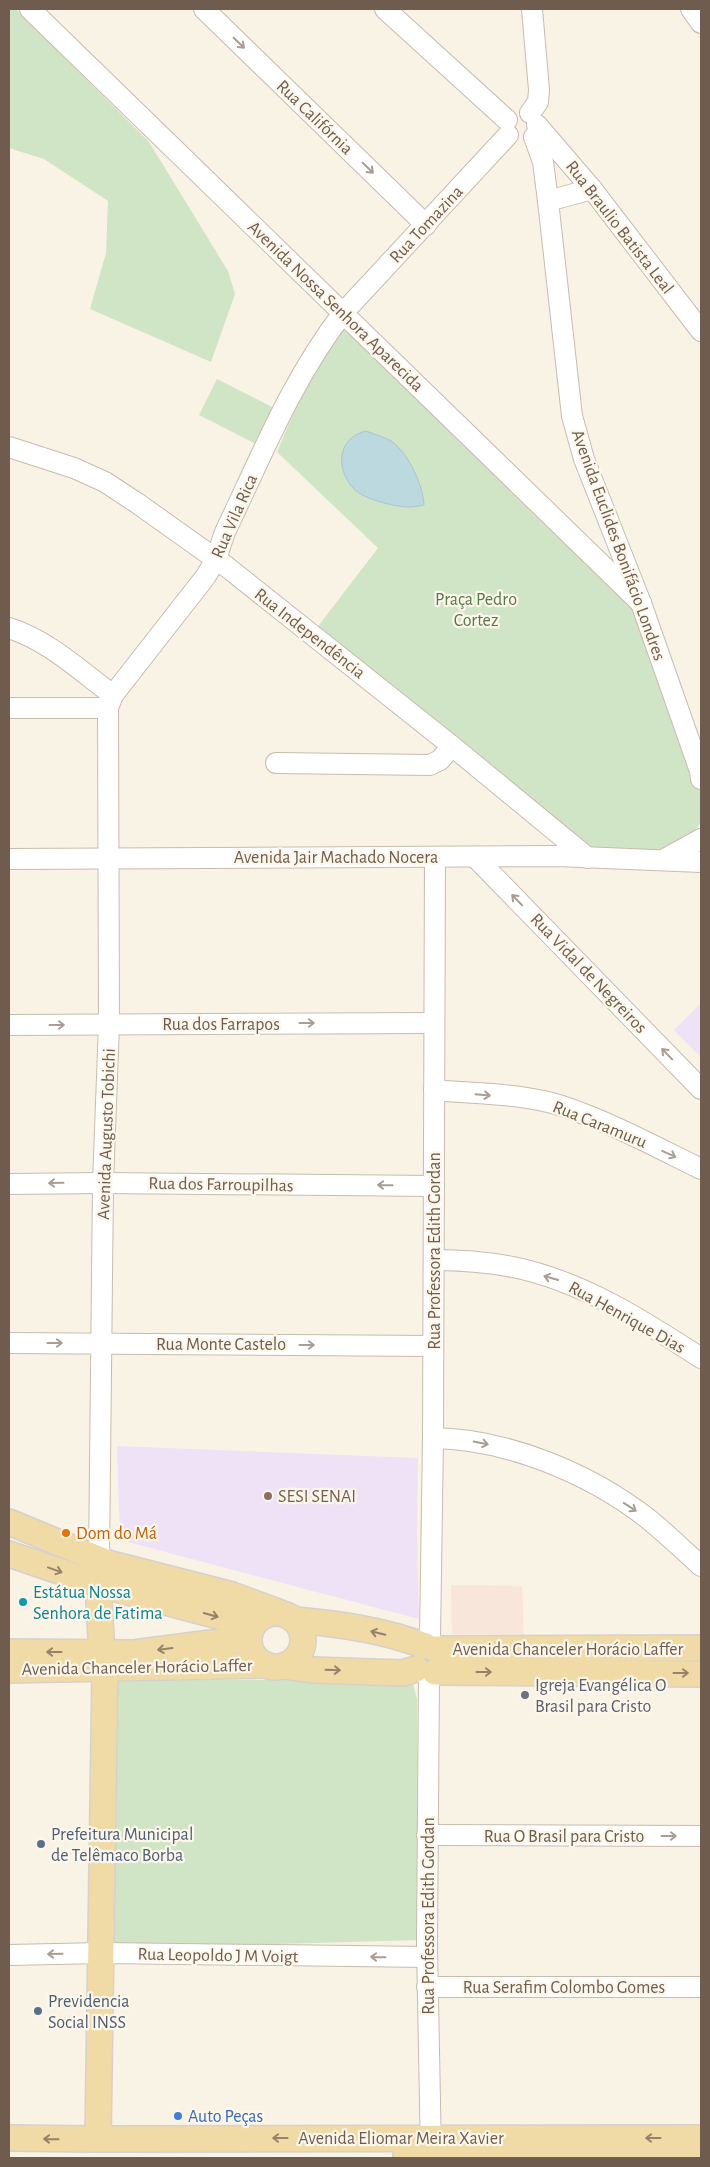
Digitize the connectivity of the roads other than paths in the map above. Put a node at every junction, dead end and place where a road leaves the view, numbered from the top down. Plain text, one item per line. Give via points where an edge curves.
1 (30, 9) edge
2 (204, 9) edge
3 (385, 9) edge
4 (532, 9) edge
5 (691, 9) edge
6 (701, 23) edge
7 (534, 125) junction
8 (507, 127) junction
9 (592, 189) junction
10 (548, 201) junction
11 (426, 225) junction
12 (343, 313) junction
13 (701, 331) edge
14 (9, 447) edge
15 (216, 559) junction
16 (641, 604) junction
17 (9, 628) edge
18 (110, 702) junction
19 (9, 708) edge
20 (452, 746) junction
21 (276, 763) dead end
22 (701, 774) edge
23 (701, 839) edge
24 (434, 857) junction
25 (110, 858) junction
26 (476, 858) junction
27 (588, 858) junction
28 (9, 859) edge
29 (663, 860) junction
30 (701, 862) edge
31 (434, 1023) junction
32 (110, 1024) junction
33 (9, 1025) edge
34 (701, 1089) edge
35 (434, 1090) junction
36 (701, 1169) edge
37 (103, 1183) junction
38 (9, 1184) edge
39 (434, 1186) junction
40 (434, 1260) junction
41 (9, 1343) edge
42 (100, 1343) junction
43 (434, 1346) junction
44 (701, 1358) edge
45 (433, 1438) junction
46 (9, 1522) edge
47 (9, 1554) edge
48 (98, 1560) junction
49 (701, 1566) edge
50 (102, 1585) junction
51 (287, 1616) junction
52 (250, 1632) junction
53 (701, 1648) edge
54 (9, 1652) edge
55 (105, 1658) junction
56 (428, 1659) junction
57 (275, 1666) junction
58 (9, 1670) edge
59 (701, 1674) edge
60 (428, 1835) junction
61 (701, 1836) edge
62 (102, 1953) junction
63 (9, 1955) edge
64 (427, 1957) junction
65 (427, 1987) junction
66 (701, 1987) edge
67 (9, 2138) edge
68 (701, 2138) edge
69 (97, 2150) edge
70 (431, 2151) edge
71 (9, 2156) edge
72 (701, 2158) edge

1 - 12 street, Avenida Nossa Senhora Aparecida
2 -> 11 street, Rua Califórnia
3 - 8 street
4 - 7 street via 539,90
5 - 6 street
7 - 8 street via 524,111 517,111
7 - 8 street via 528,141 520,143 513,140
7 - 9 street, Rua Braulio Batista Leal
7 - 10 street, Avenida Euclides Bonifácio Londres
8 - 11 street, Rua Tomazina
9 - 10 street
9 - 13 street, Rua Braulio Batista Leal
10 - 16 street, Avenida Euclides Bonifácio Londres via 572,416 584,459
11 - 12 street, Rua Tomazina
12 - 15 street, Rua Vila Rica via 299,378 225,532
12 - 16 street, Avenida Nossa Senhora Aparecida
14 - 15 street, Rua Independência via 74,468 105,482
15 - 18 street, Rua Vila Rica
15 - 20 street, Rua Independência
16 - 22 street, Avenida Euclides Bonifácio Londres
17 - 18 street via 39,640 68,660
18 - 19 street
18 - 25 street, Avenida Augusto Tobichi
20 - 21 street via 440,760 430,765
20 - 27 street, Rua Independência
23 - 29 street
24 - 25 street, Avenida Jair Machado Nocera
24 - 26 street, Avenida Jair Machado Nocera
24 - 31 street, Rua Professora Edith Gordan
25 - 28 street, Avenida Jair Machado Nocera
25 - 32 street, Avenida Augusto Tobichi
26 - 27 street, Avenida Jair Machado Nocera
34 -> 26 street, Rua Vidal de Negreiros
27 - 29 street, Avenida Jair Machado Nocera
29 - 30 street, Avenida Jair Machado Nocera
32 -> 31 street, Rua dos Farrapos
31 - 35 street, Rua Professora Edith Gordan
33 -> 32 street, Rua dos Farrapos
32 - 37 street, Avenida Augusto Tobichi
35 -> 36 street, Rua Caramuru via 535,1099 562,1106
35 - 39 street, Rua Professora Edith Gordan
37 -> 38 street, Rua dos Farroupilhas
39 -> 37 street, Rua dos Farroupilhas
37 - 42 street, Avenida Augusto Tobichi
39 - 40 street, Rua Professora Edith Gordan
40 - 43 street, Rua Professora Edith Gordan
44 -> 40 street, Rua Henrique Dias via 613,1305 562,1282 515,1268
41 -> 42 street, Rua Monte Castelo
42 -> 43 street, Rua Monte Castelo
42 - 48 street, Avenida Augusto Tobichi
43 - 45 street, Rua Professora Edith Gordan
45 -> 49 street via 456,1438 547,1461 604,1490 646,1518
45 - 56 street, Rua Professora Edith Gordan
46 - 48 main road
47 -> 50 main road
48 - 51 main road via 229,1594
50 -> 52 main road
50 - 55 main road via 101,1637
51 - 52 main road via 263,1616
56 -> 51 main road via 409,1640
51 - 57 main road via 303,1634 303,1645 297,1658
52 -> 55 main road, Avenida Chanceler Horácio Laffer
52 - 57 main road via 253,1654
53 - 56 main road, Avenida Chanceler Horácio Laffer
55 -> 54 main road, Avenida Chanceler Horácio Laffer
55 - 57 main road, Avenida Chanceler Horácio Laffer
55 - 58 main road, Avenida Chanceler Horácio Laffer
55 - 62 main road
57 -> 56 main road, Avenida Chanceler Horácio Laffer via 403,1673
56 -> 59 main road, Avenida Chanceler Horácio Laffer
56 - 60 street, Rua Professora Edith Gordan
60 -> 61 street, Rua O Brasil para Cristo
60 - 64 street, Rua Professora Edith Gordan
62 -> 63 street, Rua Leopoldo J M Voigt
64 -> 62 street, Rua Leopoldo J M Voigt
62 - 69 main road
64 - 65 street, Rua Professora Edith Gordan
65 - 66 street, Rua Serafim Colombo Gomes
65 - 70 street, Rua Professora Edith Gordan
69 -> 67 main road, Avenida Eliomar Meira Xavier
68 -> 70 main road, Avenida Eliomar Meira Xavier
69 - 70 main road, Avenida Eliomar Meira Xavier
69 - 71 main road, Avenida Eliomar Meira Xavier via 82,2156
70 - 72 main road, Avenida Eliomar Meira Xavier

